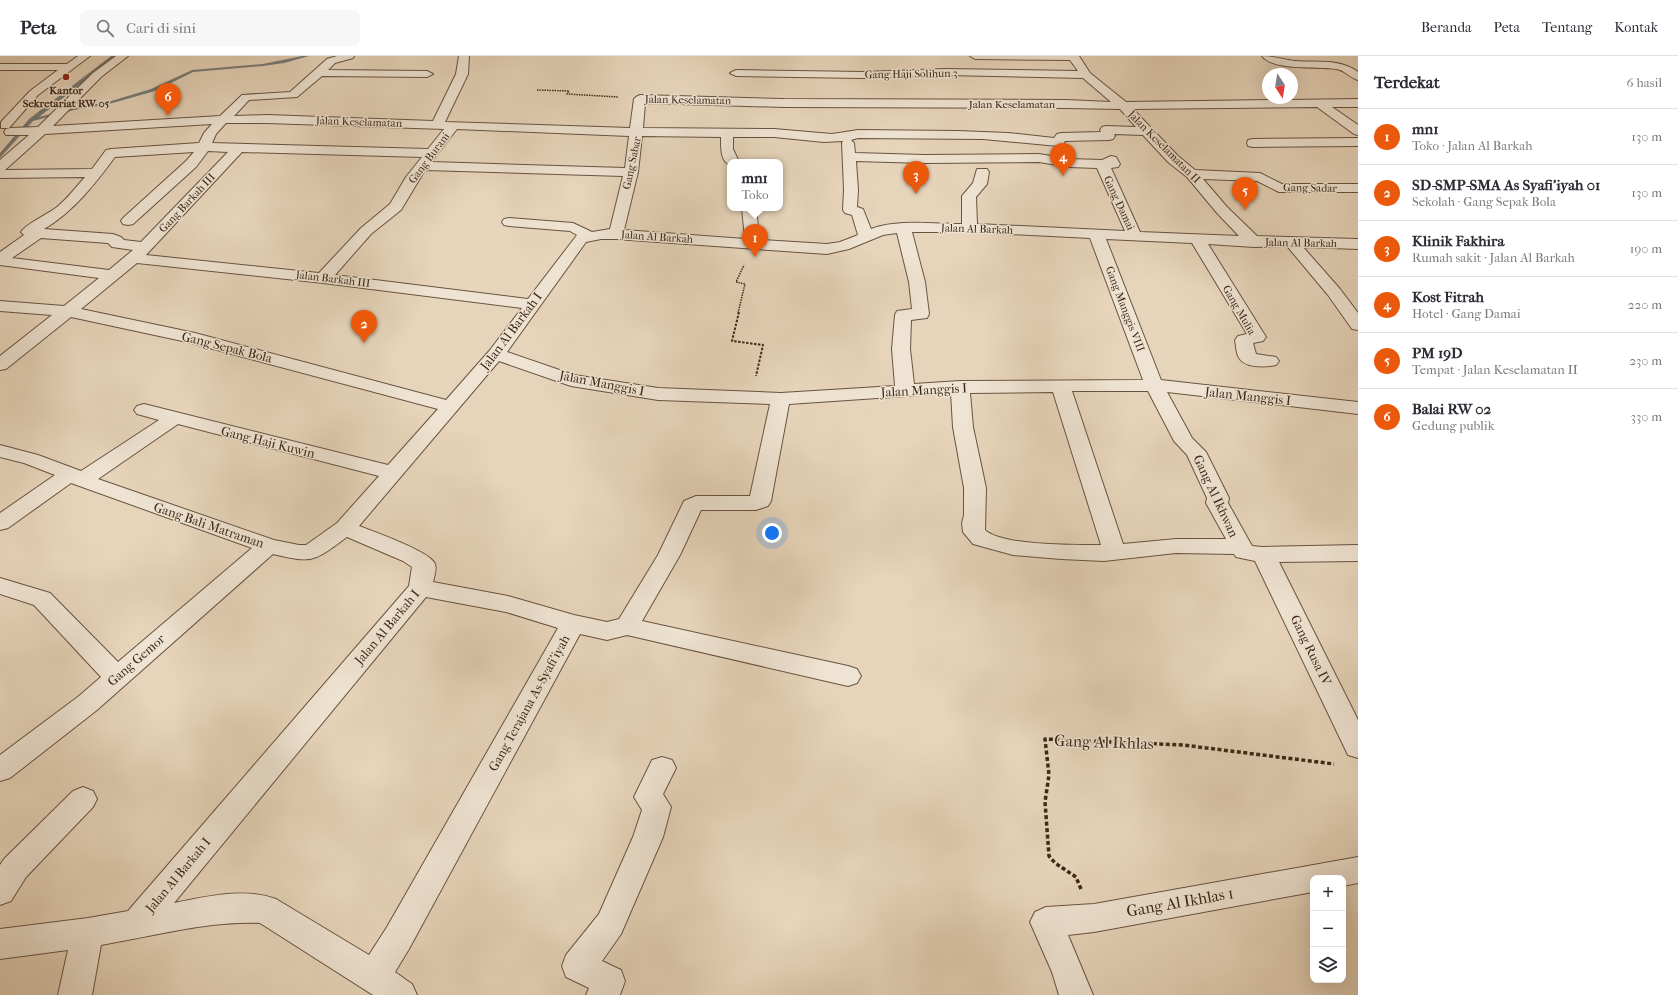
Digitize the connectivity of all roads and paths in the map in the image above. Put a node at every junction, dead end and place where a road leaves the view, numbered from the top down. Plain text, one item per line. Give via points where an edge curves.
1 (85, 56) edge
2 (123, 56) edge
3 (349, 56) edge
4 (464, 56) edge
5 (975, 56) edge
6 (1074, 56) edge
7 (1267, 56) edge
8 (742, 62) dead end
9 (0, 67) edge
10 (69, 67) junction
11 (318, 73) junction
12 (736, 73) junction
13 (427, 74) dead end
14 (1086, 75) junction
15 (1358, 77) edge
16 (537, 90) dead end
17 (733, 93) junction
18 (640, 99) junction
19 (784, 103) junction
20 (1358, 103) edge
21 (1322, 105) junction
22 (1123, 106) junction
23 (225, 120) junction
24 (437, 124) junction
25 (788, 124) junction
26 (454, 125) junction
27 (7, 128) edge
28 (37, 131) junction
29 (1146, 131) junction
30 (1358, 131) edge
31 (636, 132) junction
32 (727, 133) junction
33 (1100, 136) junction
34 (848, 138) junction
35 (1358, 142) edge
36 (0, 143) edge
37 (1253, 143) dead end
38 (204, 147) junction
39 (239, 148) junction
40 (431, 153) junction
41 (849, 157) junction
42 (731, 159) edge
43 (1102, 164) junction
44 (421, 166) junction
45 (0, 167) edge
46 (631, 172) junction
47 (982, 172) dead end
48 (96, 173) junction
49 (0, 174) edge
50 (1192, 174) junction
51 (1358, 188) edge
52 (749, 211) edge
53 (128, 222) dead end
54 (509, 222) dead end
55 (903, 228) junction
56 (970, 228) junction
57 (38, 233) junction
58 (1096, 234) junction
59 (602, 235) junction
60 (1135, 236) junction
61 (866, 238) junction
62 (1197, 239) junction
63 (1254, 242) junction
64 (1291, 242) junction
65 (738, 243) junction
66 (754, 244) junction
67 (1358, 244) edge
68 (139, 253) junction
69 (112, 275) junction
70 (323, 278) junction
71 (532, 304) junction
72 (0, 306) edge
73 (69, 311) junction
74 (1358, 325) edge
75 (496, 354) junction
76 (1270, 361) dead end
77 (0, 365) edge
78 (1061, 386) junction
79 (1154, 386) junction
80 (960, 388) junction
81 (905, 390) junction
82 (752, 398) junction
83 (781, 399) junction
84 (450, 407) junction
85 (1358, 408) edge
86 (144, 410) dead end
87 (174, 418) junction
88 (0, 451) edge
89 (393, 473) junction
90 (76, 477) junction
91 (0, 523) edge
92 (345, 528) junction
93 (269, 546) junction
94 (1251, 551) junction
95 (1114, 552) junction
96 (1358, 553) edge
97 (0, 586) edge
98 (420, 588) junction
99 (573, 624) junction
100 (627, 626) junction
101 (848, 676) dead end
102 (117, 677) junction
103 (1358, 747) edge
104 (1336, 763) dead end
105 (662, 768) dead end
106 (0, 770) edge
107 (83, 799) dead end
108 (1358, 870) edge
109 (1330, 875) edge
110 (1310, 879) edge
111 (0, 891) edge
112 (1094, 918) junction
113 (137, 924) junction
114 (88, 934) junction
115 (0, 944) edge
116 (374, 976) junction
117 (75, 995) edge
118 (400, 995) edge
119 (603, 995) edge
120 (1076, 995) edge

1 - 10 street
2 - 28 street via 96,75 59,113
3 - 11 street via 331,61
4 - 24 street via 462,74
5 - 6 street
6 - 14 street, Jalan Keselamatan II
7 - 15 street via 1287,64 1338,66
8 - 12 street
9 - 10 street
10 - 27 street via 34,93
11 - 13 street
11 - 23 street via 293,95 246,97
12 - 14 street, Gang Haji Solihun 3 via 863,76 945,72
12 - 17 street
14 - 22 street, Jalan Keselamatan II
16 - 18 path
17 - 18 street, Jalan Keselamatan
17 - 19 street, Jalan Keselamatan
18 - 31 street, Jalan Keselamatan
19 - 22 street, Jalan Keselamatan
19 - 25 street
20 - 21 street, Jalan Keselamatan
21 - 22 street, Jalan Keselamatan
21 - 30 street
22 - 29 street, Jalan Keselamatan II
23 - 24 street, Jalan Keselamatan
23 - 28 street, Jalan Keselamatan
23 - 38 street via 210,133
24 - 26 street, Jalan Keselamatan
25 - 32 street, Gang Sabar
25 - 34 street, Gang Sabar via 824,138
26 - 31 street, Jalan Keselamatan
26 - 40 street, Gang Burani
27 - 28 street, Jalan Keselamatan
27 - 36 street
28 - 45 street
29 - 33 street via 1106,130 1109,136
29 - 50 street, Jalan Keselamatan II via 1173,159
31 - 32 street, Gang Sabar
31 - 46 street, Gang Sabar
32 - 42 street via 727,149
33 - 34 street, Gang Sabar via 1061,137 1058,142 984,135 858,134
33 - 43 street, Gang Damai via 1113,164
34 - 41 street
35 - 37 street
38 - 39 street
38 - 48 street via 111,153
38 - 53 street via 191,164
39 - 40 street
39 - 68 street, Gang Barkah III
40 - 44 street, Gang Burani
41 - 43 street via 1039,158 1069,163
41 - 61 street via 850,210 858,212
43 - 60 street, Gang Damai
44 - 46 street
44 - 70 street, Gang Burani via 396,207 366,231
46 - 59 street, Gang Sabar
47 - 56 street via 980,184 969,196
48 - 49 street
48 - 57 street via 63,209 28,232
50 - 51 street, Gang Sadar via 1260,177 1279,188
50 - 63 street, Jalan Keselamatan II via 1222,210
52 - 66 street
54 - 59 street via 573,227
55 - 56 street, Jalan Al Barkah
55 - 61 street, Jalan Al Barkah via 880,231
55 - 81 street via 917,282 921,314 903,315 901,349
56 - 58 street, Jalan Al Barkah
57 - 68 street, Jalan Barkah III via 113,239 117,244
57 - 69 street via 11,250 1,261
58 - 60 street, Jalan Al Barkah
58 - 79 street, Gang Manggis VIII
59 - 65 street, Jalan Al Barkah
59 - 71 street, Jalan Al Barkah I via 581,239
60 - 62 street, Jalan Al Barkah
61 - 66 street, Jalan Al Barkah via 827,249
62 - 63 street, Jalan Al Barkah
62 - 76 street, Gang Mulia via 1257,337 1244,340 1247,356 1252,360
63 - 64 street, Jalan Al Barkah
64 - 67 street, Jalan Al Barkah
64 - 74 street via 1334,292
65 - 66 street, Jalan Al Barkah
65 - 82 path via 746,260 736,282 745,284 732,341 762,345
68 - 69 street, Gang Barkah III
68 - 70 street, Jalan Barkah III
69 - 73 street, Gang Barkah III
70 - 71 street, Jalan Barkah III
71 - 75 street, Jalan Al Barkah I
72 - 73 street, Gang Sepak Bola
73 - 77 street, Gang Barkah III
73 - 84 street, Gang Sepak Bola via 189,337 425,398
75 - 82 street, Jalan Manggis I via 571,380 658,394
75 - 84 street, Jalan Al Barkah I
78 - 79 street, Jalan Manggis I
78 - 80 street, Jalan Manggis I
78 - 95 street
79 - 85 street, Jalan Manggis I
79 - 94 street, Gang Al Ikhwan via 1184,441 1196,452 1218,498 1217,503
80 - 81 street, Jalan Manggis I
80 - 95 street via 963,427 975,488 974,532 981,539 1012,548 1061,552
81 - 83 street, Jalan Manggis I
82 - 83 street, Jalan Manggis I
83 - 100 street via 760,501 703,502 692,506 669,554
84 - 89 street, Jalan Al Barkah I
86 - 87 street, Gang Haji Kuwin
87 - 89 street, Gang Haji Kuwin
87 - 90 street
88 - 90 street, Gang Bali Matraman
89 - 92 street, Jalan Al Barkah I
90 - 91 street
90 - 93 street, Gang Bali Matraman
92 - 93 street, Gang Bali Matraman via 311,552 299,554
92 - 98 street, Jalan Al Barkah I via 424,564
93 - 102 street, Gang Gemor
94 - 95 street via 1176,546
94 - 96 street
94 - 103 street, Gang Rusa IV via 1269,565
97 - 102 street via 42,599
98 - 99 street via 508,604
98 - 113 street, Jalan Al Barkah I
99 - 100 street, Gang Terajana As-Syafi'iyah via 607,631
99 - 116 street, Gang Terajana As-Syafi'iyah via 398,938
100 - 101 street
102 - 106 street, Gang Gemor via 88,703
104 - 112 path, Gang Al Ikhlas via 1183,745 1045,739 1049,775 1045,802 1049,856 1055,864 1076,877
105 - 119 street via 648,797 658,806 648,837 610,924 578,966 609,981
107 - 111 street via 15,868
108 - 109 street, Gang Al Ikhlas 1
110 - 112 street, Gang Al Ikhlas 1
112 - 120 street, Gang Al Ikhlas 1 via 1046,922
113 - 114 street
113 - 116 street via 215,910 265,909
114 - 115 street
114 - 117 street
116 - 118 street

